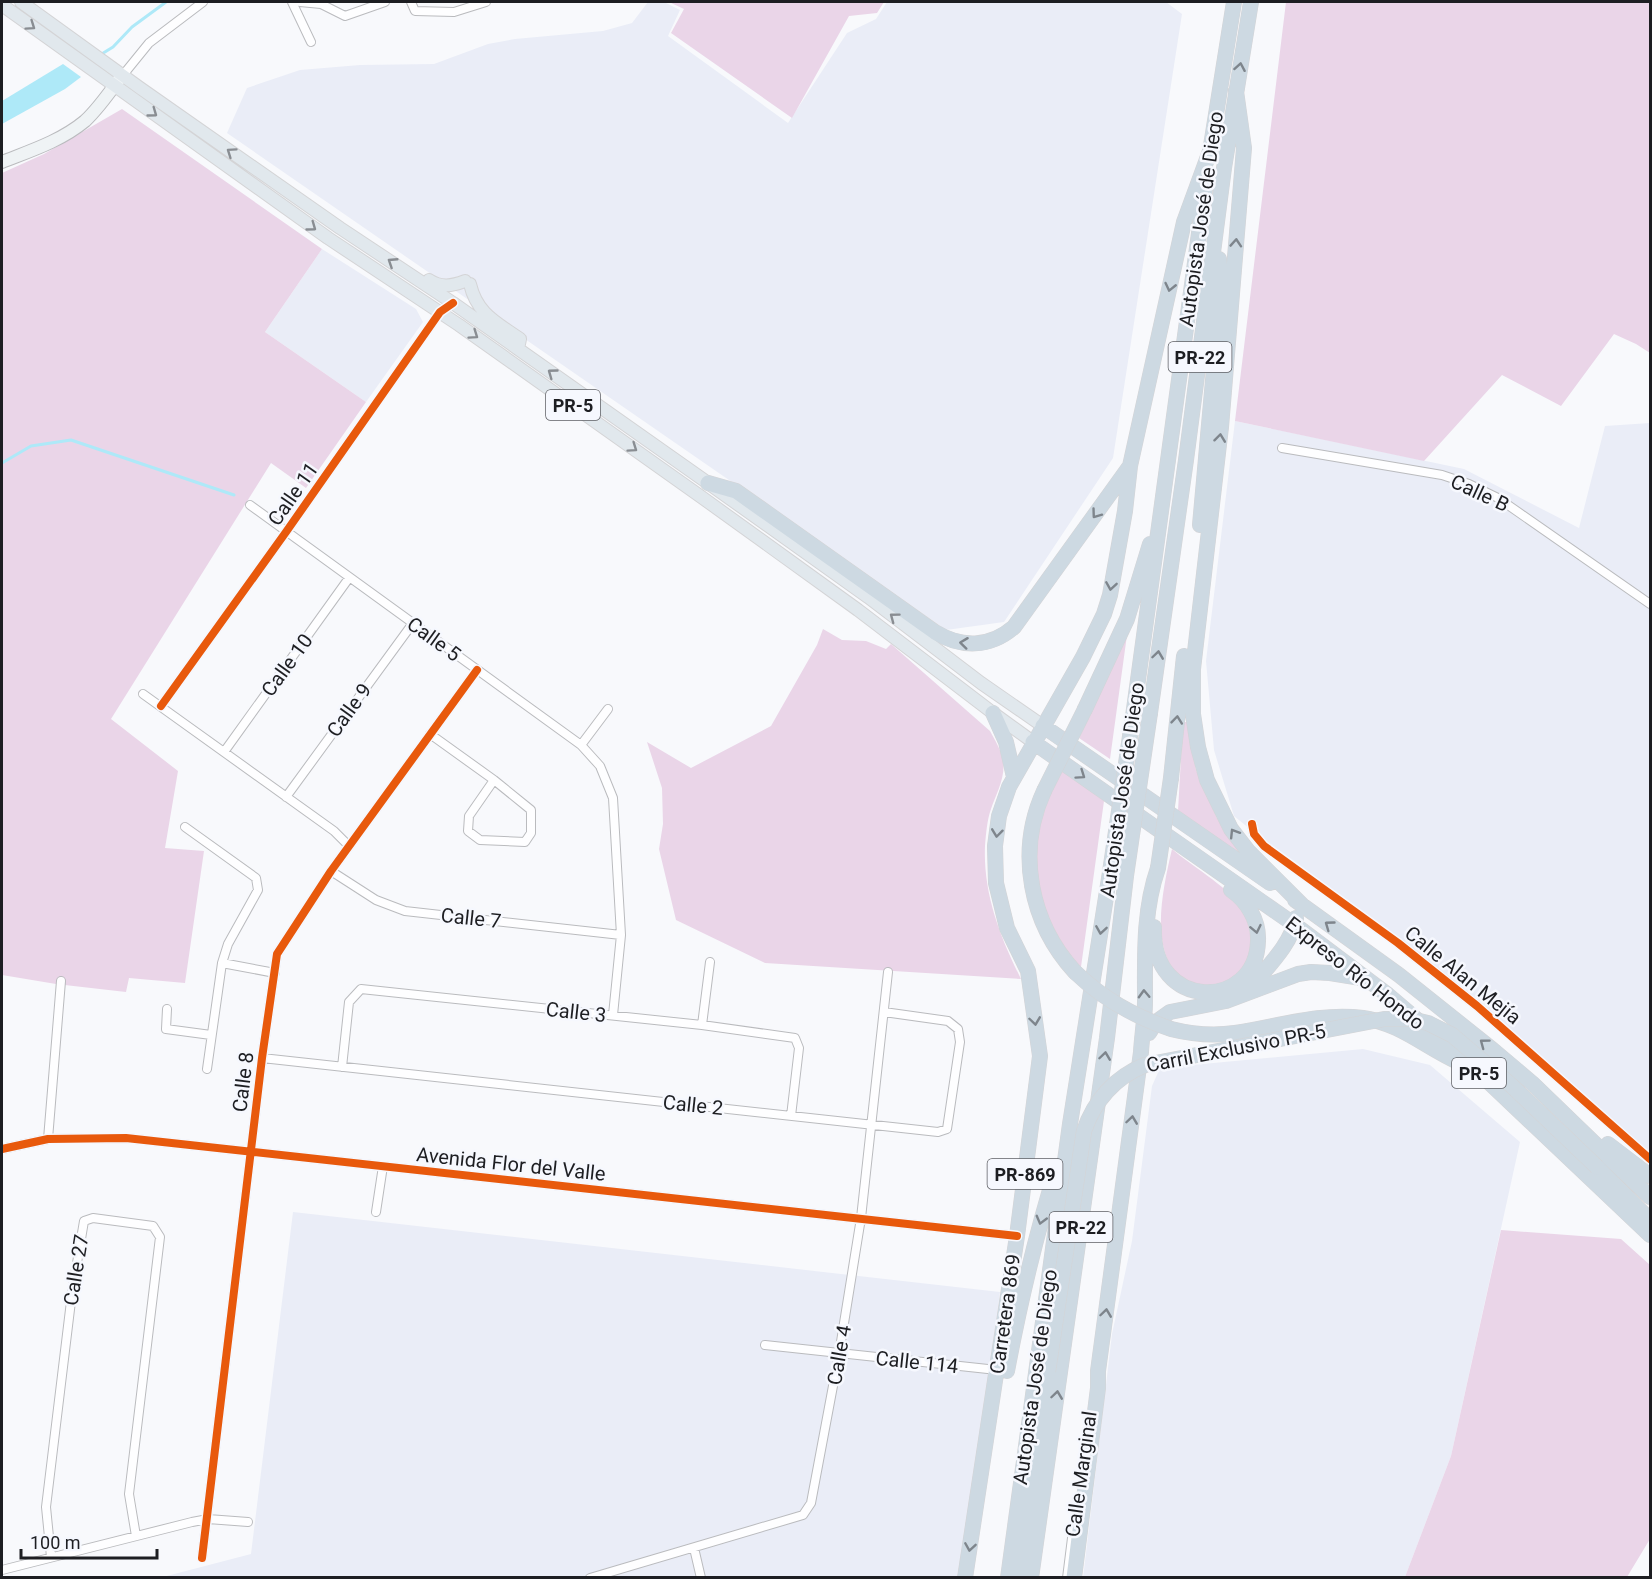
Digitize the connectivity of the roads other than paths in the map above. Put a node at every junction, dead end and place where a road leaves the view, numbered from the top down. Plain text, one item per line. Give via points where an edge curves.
1 (21, 2) edge
2 (203, 2) edge
3 (292, 2) edge
4 (300, 2) edge
5 (385, 2) edge
6 (411, 2) edge
7 (486, 2) edge
8 (1234, 2) edge
9 (1251, 2) edge
10 (2, 5) edge
11 (311, 42) dead end
12 (114, 76) junction
13 (1236, 91) junction
14 (1210, 150) junction
15 (2, 162) edge
16 (1216, 230) junction
17 (414, 277) junction
18 (453, 303) junction
19 (440, 312) junction
20 (518, 349) junction
21 (1282, 448) dead end
22 (1130, 466) junction
23 (708, 483) junction
24 (250, 505) dead end
25 (1161, 509) junction
26 (738, 523) junction
27 (286, 532) junction
28 (826, 567) junction
29 (350, 578) junction
30 (1650, 604) edge
31 (412, 623) junction
32 (477, 670) junction
33 (143, 694) dead end
34 (161, 706) junction
35 (608, 709) dead end
36 (993, 713) junction
37 (1043, 726) junction
38 (430, 734) junction
39 (1033, 742) junction
40 (581, 745) junction
41 (224, 752) junction
42 (1014, 777) junction
43 (494, 780) junction
44 (286, 797) junction
45 (1252, 824) dead end
46 (185, 827) dead end
47 (350, 846) junction
48 (1211, 867) junction
49 (1158, 868) junction
50 (332, 871) junction
51 (1298, 902) junction
52 (1295, 926) junction
53 (621, 935) junction
54 (710, 962) dead end
55 (222, 963) junction
56 (888, 972) dead end
57 (275, 973) junction
58 (1368, 980) junction
59 (61, 981) dead end
60 (1247, 992) junction
61 (167, 1009) dead end
62 (884, 1012) junction
63 (614, 1015) junction
64 (702, 1025) junction
65 (211, 1035) junction
66 (1141, 1052) junction
67 (262, 1058) junction
68 (342, 1067) junction
69 (207, 1069) dead end
70 (1476, 1070) junction
71 (1532, 1083) junction
72 (791, 1116) junction
73 (1070, 1124) junction
74 (871, 1125) junction
75 (48, 1139) junction
76 (2, 1149) edge
77 (251, 1151) junction
78 (1650, 1159) edge
79 (383, 1166) junction
80 (1650, 1176) edge
81 (1650, 1197) edge
82 (376, 1212) dead end
83 (861, 1218) junction
84 (1650, 1220) edge
85 (1650, 1235) edge
86 (1017, 1236) junction
87 (765, 1346) dead end
88 (839, 1354) junction
89 (997, 1370) junction
90 (1098, 1371) junction
91 (976, 1514) junction
92 (208, 1519) junction
93 (249, 1522) dead end
94 (136, 1536) junction
95 (694, 1548) junction
96 (51, 1557) junction
97 (202, 1558) dead end
98 (2, 1570) edge
99 (590, 1578) edge
100 (701, 1578) edge
101 (965, 1578) edge
102 (1008, 1578) edge
103 (1020, 1578) edge
104 (1031, 1578) edge
105 (1067, 1578) edge
106 (1074, 1578) edge

1 - 12 main road, PR-5 via 68,35
2 - 12 street
3 - 11 street
4 - 5 street via 321,4 345,16
6 - 7 street via 415,11 454,12
8 - 14 highway, Autopista José de Diego / PR-22
13 -> 9 highway, Autopista José de Diego / PR-22
10 -> 12 main road, PR-5 via 61,47
12 - 15 street via 86,120 67,133
17 -> 12 main road, PR-5
12 -> 19 main road, PR-5 via 328,238
13 - 16 highway, Autopista José de Diego / PR-22
51 -> 13 highway via 1232,829 1207,780 1193,714 1193,669 1221,427 1244,148
14 -> 22 highway, Carretera 869 via 1184,222
14 - 25 highway, Autopista José de Diego / PR-22
49 -> 16 highway, bridge via 1199,538 1221,291
104 -> 16 highway, Autopista José de Diego / PR-22, bridge
17 - 18 main road, PR-5
17 - 20 main road via 422,276 443,286 467,283 482,311 520,339
18 - 19 street, Calle 11
18 - 20 main road, PR-5
19 -> 26 main road, PR-5
19 - 27 street, Calle 11
23 -> 20 main road, PR-5
21 - 30 street, Calle B via 1442,475 1469,484 1498,498
22 -> 23 highway via 1014,627 995,640 975,644 955,642 935,632 736,491
22 -> 37 highway, Carretera 869 via 1104,614
23 - 28 main road, PR-5
24 - 27 street, Calle 5
25 - 70 highway, bridge via 1127,619 1034,817 1030,838 1031,885 1045,929 1064,960 1097,993 1122,1009 1171,1029 1223,1034 1322,1018 1365,1018 1406,1032
25 -> 73 highway, Autopista José de Diego / PR-22, bridge
26 - 28 main road via 750,522 809,562
26 - 36 main road, PR-5
27 - 29 street, Calle 5
27 - 34 street, Calle 11
37 -> 28 main road, PR-5
29 - 31 street, Calle 5
29 - 41 street, Calle 10
31 - 32 street, Calle 5
31 - 44 street, Calle 9
32 - 38 street, Calle 8
32 - 40 street, Calle 5
33 - 34 street
34 - 41 street
35 - 40 street
36 - 39 main road, PR-5
36 - 42 highway via 1006,742
37 - 39 highway, Carretera 869
37 - 51 highway, Expreso Río Hondo / PR-5
38 - 43 street
38 - 47 street, Calle 8
39 - 42 highway, Carretera 869 / PR-869
39 -> 48 highway, Expreso Río Hondo / PR-5
40 - 53 street, Calle 5 via 600,766 613,798
41 - 44 street
42 -> 86 highway, Carretera 869 / PR-869 via 999,816 996,883 1007,928 1028,971 1040,1056
43 - 43 street via 531,810 531,833 525,842 480,840 468,831 469,816
44 - 47 street
45 - 78 street, Calle Alan Mejía via 1254,834 1264,846 1451,985
46 - 55 street via 256,878 258,890 228,944
47 - 50 street, Calle 8
48 -> 49 highway via 1217,879 1248,908 1258,937 1254,961 1245,975 1228,988 1207,993 1179,985 1164,972 1157,959 1154,934
48 - 52 highway, Expreso Río Hondo / PR-5
66 -> 49 highway, Calle Marginal via 1144,941
50 - 53 street, Calle 7 via 376,900 405,911
50 - 57 street, Calle 8 via 277,954
51 - 52 highway
71 -> 51 highway, Expreso Río Hondo / PR-5 via 1399,975
52 - 58 highway, Expreso Río Hondo / PR-5
52 - 60 highway
53 - 63 street, Calle 5
54 - 64 street
55 - 57 street
55 - 65 street
56 - 62 street, Calle 4
57 - 67 street, Calle 8
58 - 60 highway via 1311,972
58 - 70 highway, Expreso Río Hondo / PR-5
59 - 75 street
60 - 66 highway via 1218,1003 1170,1012 1156,1022
61 - 65 street via 166,1029
62 - 74 street, Calle 4
62 - 74 street, Calle 2 via 948,1021 958,1029 960,1042 947,1129 938,1132
63 - 64 street, Calle 3
63 - 68 street, Calle 3 via 361,989 349,1002
64 - 72 street, Calle 3 via 795,1038 799,1048
65 - 69 street
90 -> 66 highway, Calle Marginal
67 - 68 street, Calle 2
67 - 77 street, Calle 8
68 - 72 street, Calle 2
70 - 85 highway, Expreso Río Hondo / PR-5
71 - 80 highway
71 - 81 highway, Expreso Río Hondo / PR-5
72 - 74 street, Calle 2
73 -> 91 highway via 1041,1217 1016,1322 990,1467
73 - 102 highway, Autopista José de Diego / PR-22
74 - 83 street, Calle 4
75 - 76 street, Avenida Flor del Valle
75 - 77 street, Avenida Flor del Valle via 126,1138
77 - 79 street, Avenida Flor del Valle
77 - 92 street, Calle 8
79 - 82 street
79 - 83 street, Avenida Flor del Valle
83 - 86 street, Avenida Flor del Valle
83 - 88 street, Calle 4
84 - 103 highway, Carril Exclusivo PR-5, bridge via 1470,1049 1441,1028 1411,1019 1384,1019 1145,1065 1120,1078 1092,1112 1084,1131
86 - 89 highway, Carretera 869 / PR-869
87 - 88 street, Calle 114
88 - 89 street, Calle 114
88 - 95 street, Calle 4 via 811,1503 802,1515
89 - 91 highway, Carretera 869 / PR-869
90 - 105 street, Calle Marginal
90 - 106 highway, Calle Marginal
91 -> 101 highway, Carretera 869 / PR-869
92 - 93 street
92 - 94 street
92 - 97 street, Calle 8
94 - 96 street
94 - 96 street, Calle 27 via 129,1494 160,1237 153,1226 93,1218 84,1221 71,1302 46,1507
95 - 99 street, Calle 4
95 - 100 street
96 - 98 street

